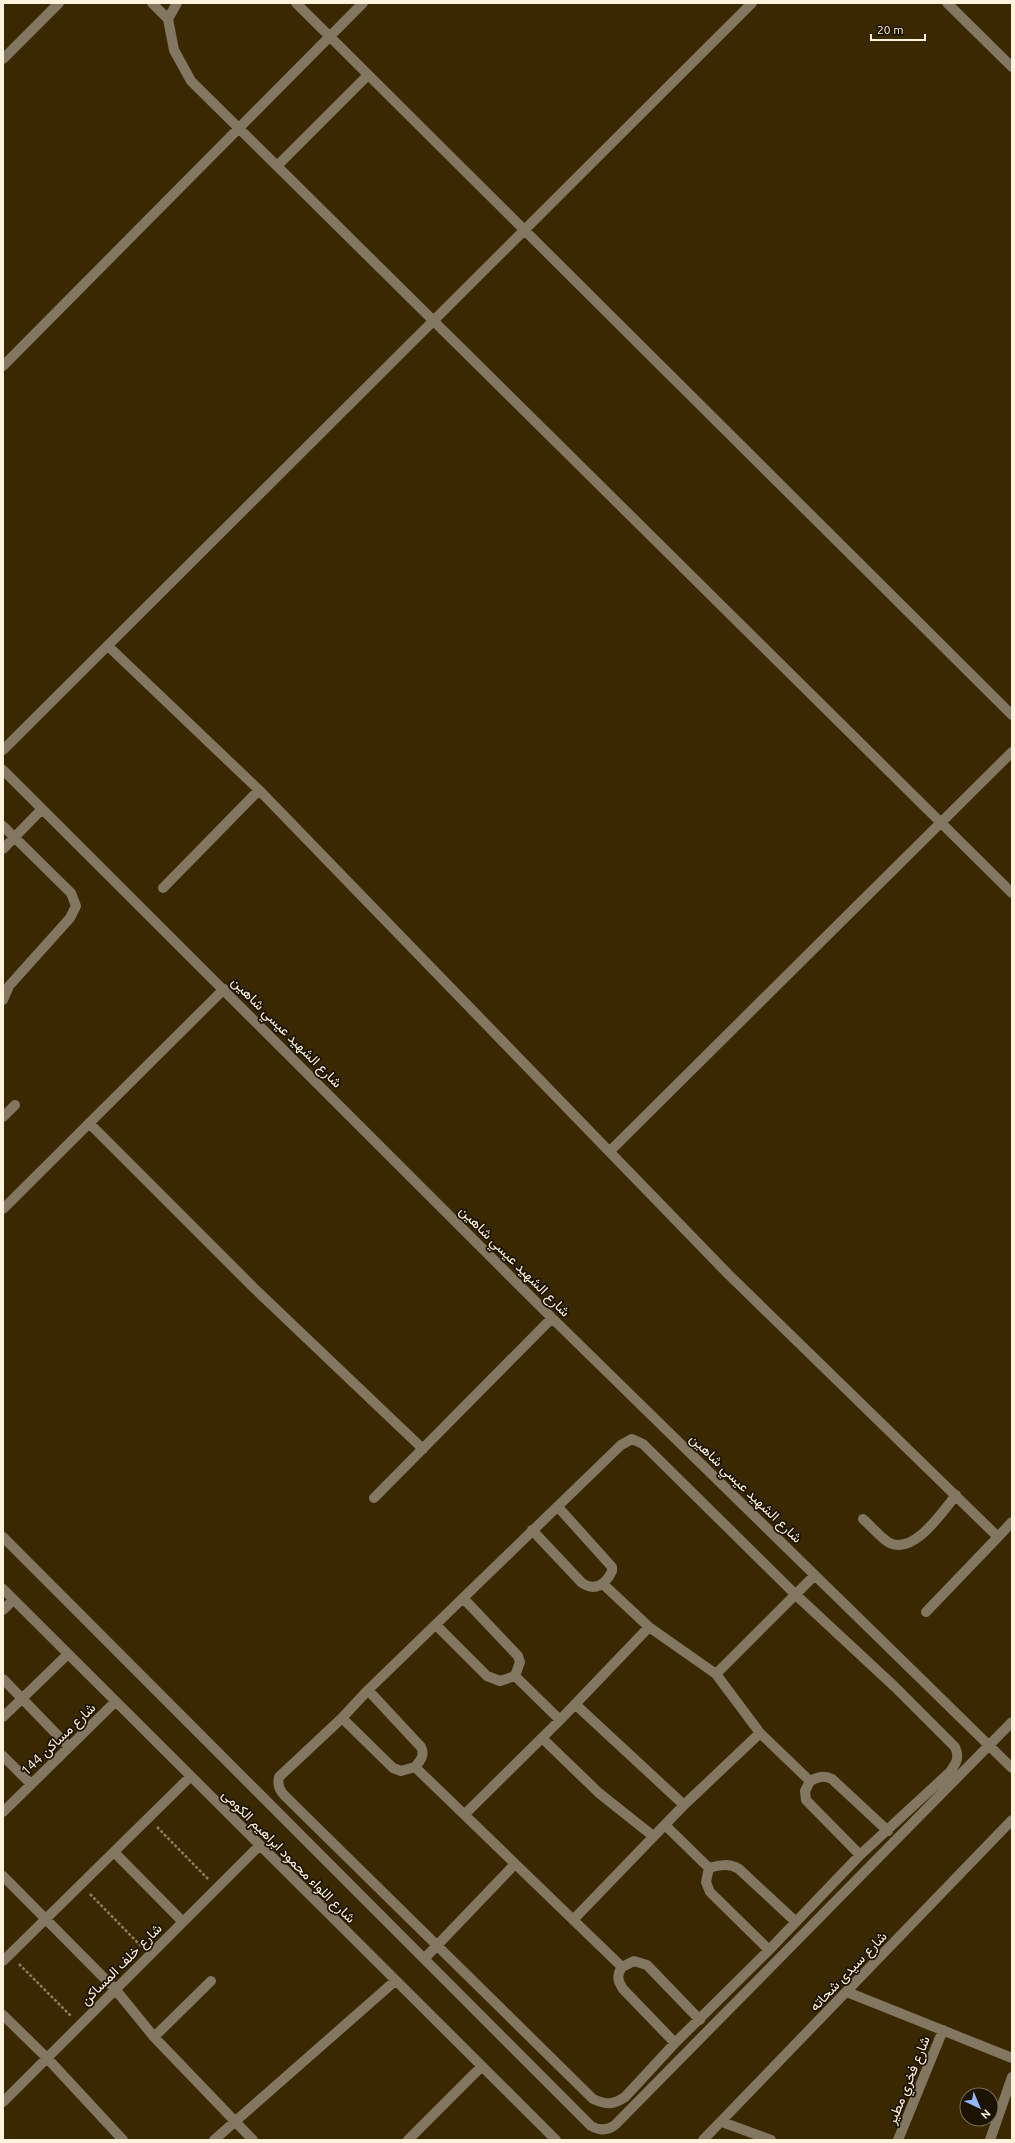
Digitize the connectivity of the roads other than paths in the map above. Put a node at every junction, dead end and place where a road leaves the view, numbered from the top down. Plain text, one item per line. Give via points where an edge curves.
1 (59, 3) edge
2 (152, 3) edge
3 (177, 3) edge
4 (296, 3) edge
5 (363, 3) edge
6 (752, 3) edge
7 (946, 3) edge
8 (168, 19) junction
9 (330, 36) junction
10 (3, 59) edge
11 (1012, 67) edge
12 (368, 75) junction
13 (239, 129) junction
14 (277, 166) junction
15 (524, 231) junction
16 (433, 322) junction
17 (3, 366) edge
18 (108, 646) junction
19 (1012, 716) edge
20 (3, 750) edge
21 (1012, 752) edge
22 (3, 770) edge
23 (259, 790) junction
24 (42, 809) junction
25 (942, 822) junction
26 (3, 826) edge
27 (14, 837) junction
28 (3, 849) edge
29 (163, 888) dead end
30 (1012, 893) edge
31 (6, 983) edge
32 (224, 988) junction
33 (3, 1000) edge
34 (15, 1105) dead end
35 (3, 1117) edge
36 (89, 1123) junction
37 (610, 1151) junction
38 (3, 1209) edge
39 (552, 1318) junction
40 (423, 1449) junction
41 (956, 1495) junction
42 (374, 1498) dead end
43 (558, 1507) junction
44 (863, 1519) dead end
45 (1012, 1522) edge
46 (532, 1530) junction
47 (3, 1537) edge
48 (998, 1537) junction
49 (815, 1575) junction
50 (603, 1584) junction
51 (3, 1589) edge
52 (796, 1595) junction
53 (464, 1599) junction
54 (13, 1600) junction
55 (3, 1610) edge
56 (926, 1612) dead end
57 (436, 1625) junction
58 (649, 1627) junction
59 (68, 1654) junction
60 (716, 1674) junction
61 (515, 1676) junction
62 (3, 1679) edge
63 (368, 1690) junction
64 (22, 1698) junction
65 (115, 1702) junction
66 (575, 1704) junction
67 (3, 1717) edge
68 (342, 1718) junction
69 (560, 1720) junction
70 (1012, 1722) edge
71 (760, 1733) junction
72 (542, 1738) junction
73 (988, 1746) junction
74 (69, 1747) junction
75 (3, 1756) edge
76 (415, 1767) junction
77 (1012, 1768) edge
78 (190, 1777) junction
79 (810, 1781) junction
80 (31, 1784) junction
81 (684, 1806) junction
82 (3, 1812) edge
83 (464, 1814) junction
84 (1012, 1820) edge
85 (665, 1825) junction
86 (888, 1830) junction
87 (653, 1836) junction
88 (259, 1846) junction
89 (114, 1852) junction
90 (860, 1855) junction
91 (515, 1864) junction
92 (709, 1868) junction
93 (3, 1876) edge
94 (837, 1879) junction
95 (847, 1889) junction
96 (46, 1919) junction
97 (574, 1920) junction
98 (183, 1922) junction
99 (796, 1922) junction
100 (437, 1946) junction
101 (769, 1950) junction
102 (6, 1958) edge
103 (424, 1959) junction
104 (622, 1968) junction
105 (211, 1980) dead end
106 (395, 1981) junction
107 (115, 1989) junction
108 (847, 1992) junction
109 (3, 2015) edge
110 (700, 2020) junction
111 (943, 2030) junction
112 (154, 2037) junction
113 (675, 2043) junction
114 (47, 2058) junction
115 (1012, 2058) edge
116 (482, 2067) junction
117 (1012, 2077) edge
118 (3, 2102) edge
119 (234, 2121) junction
120 (722, 2122) junction
121 (123, 2140) edge
122 (214, 2140) edge
123 (253, 2140) edge
124 (408, 2140) edge
125 (556, 2140) edge
126 (703, 2140) edge
127 (771, 2140) edge
128 (898, 2140) edge
129 (990, 2140) edge

1 - 10 street
2 - 8 street
3 - 8 street
4 - 9 street
5 - 9 street
6 - 15 street
7 - 11 street
8 - 13 street via 174,50 191,81
9 - 12 street
9 - 13 street
12 - 14 street
12 - 15 street
13 - 14 street
13 - 17 street
14 - 16 street
15 - 16 street
15 - 19 street
16 - 18 street
16 - 25 street
18 - 20 street
18 - 23 street
21 - 25 street
22 - 24 street, شارع الشهيد عيسي شاهين
23 - 29 street
23 - 37 street
24 - 27 street
24 - 32 street, شارع الشهيد عيسي شاهين
25 - 30 street
25 - 37 street
26 - 27 street
27 - 28 street
27 - 31 street via 71,893 76,906 70,918
31 - 33 street
32 - 36 street
32 - 39 street, شارع الشهيد عيسي شاهين
34 - 35 street
36 - 38 street
36 - 40 street via 254,1288
37 - 41 street via 729,1275
39 - 40 street
39 - 49 street, شارع الشهيد عيسي شاهين
40 - 42 street
41 - 44 street via 919,1538 909,1544 889,1542
41 - 48 street
43 - 46 street
43 - 50 street via 612,1567
43 - 52 street via 621,1445 632,1439 638,1440
45 - 48 street
46 - 50 street via 582,1583 589,1588
46 - 53 street
47 - 103 street
48 - 56 street
49 - 52 street
49 - 73 street, شارع الشهيد عيسي شاهين
50 - 58 street
51 - 54 street, شارع اللواء محمود ابراهيم الكومى
52 - 60 street
52 - 86 street via 895,1687 955,1747 958,1754 950,1772
53 - 57 street
53 - 61 street via 518,1656 520,1662
54 - 55 street
54 - 59 street, شارع اللواء محمود ابراهيم الكومى
57 - 61 street via 487,1676 500,1681
57 - 63 street
58 - 60 street
58 - 66 street
59 - 64 street
59 - 65 street, شارع اللواء محمود ابراهيم الكومى
60 - 71 street
61 - 69 street
62 - 64 street
63 - 68 street
63 - 76 street via 421,1746 422,1758
64 - 67 street
64 - 74 street
65 - 74 street, شارع مساكن 144
65 - 78 street, شارع اللواء محمود ابراهيم الكومى
66 - 69 street
66 - 81 street
68 - 76 street via 394,1768 401,1771
68 - 100 street via 278,1777 280,1791
69 - 72 street
70 - 73 street
71 - 79 street
71 - 81 street
72 - 83 street
72 - 87 street via 599,1793
73 - 77 street, شارع الشهيد عيسي شاهين
73 - 95 street
74 - 80 street, شارع مساكن 144
75 - 80 street
76 - 83 street
78 - 88 street, شارع اللواء محمود ابراهيم الكومى
78 - 89 street
79 - 86 street via 820,1776 832,1779
79 - 90 street via 805,1791 806,1800
80 - 82 street, شارع مساكن 144
81 - 85 street
83 - 91 street
84 - 108 street, شارع سيدى شحاته
85 - 87 street
85 - 92 street
86 - 90 street
87 - 97 street
88 - 98 street, شارع خلف المساكن
88 - 106 street, شارع اللواء محمود ابراهيم الكومى
89 - 96 street
89 - 98 street
90 - 94 street
91 - 97 street
91 - 100 street
92 - 99 street via 732,1865 739,1869
92 - 101 street via 706,1882 710,1892
93 - 96 street
94 - 95 street
94 - 99 street
95 - 103 street via 611,2129 604,2130 591,2126
96 - 102 street
96 - 107 street
97 - 104 street
98 - 107 street, شارع خلف المساكن
99 - 101 street
100 - 103 street
100 - 113 street via 593,2099 603,2103 616,2103 625,2097
101 - 110 street
104 - 110 street via 634,1961 647,1965
104 - 113 street via 618,1973 618,1979 623,1989
105 - 112 street
106 - 116 street, شارع اللواء محمود ابراهيم الكومى
106 - 119 street
107 - 112 street
107 - 114 street, شارع خلف المساكن
108 - 111 street
108 - 120 street, شارع سيدى شحاته
109 - 114 street
110 - 113 street
111 - 115 street
111 - 128 street, شارع فخري مطير
112 - 119 street
114 - 118 street, شارع خلف المساكن
114 - 121 street
116 - 124 street
116 - 125 street, شارع اللواء محمود ابراهيم الكومى
117 - 129 street
119 - 122 street
119 - 123 street
120 - 126 street, شارع سيدى شحاته
120 - 127 street

